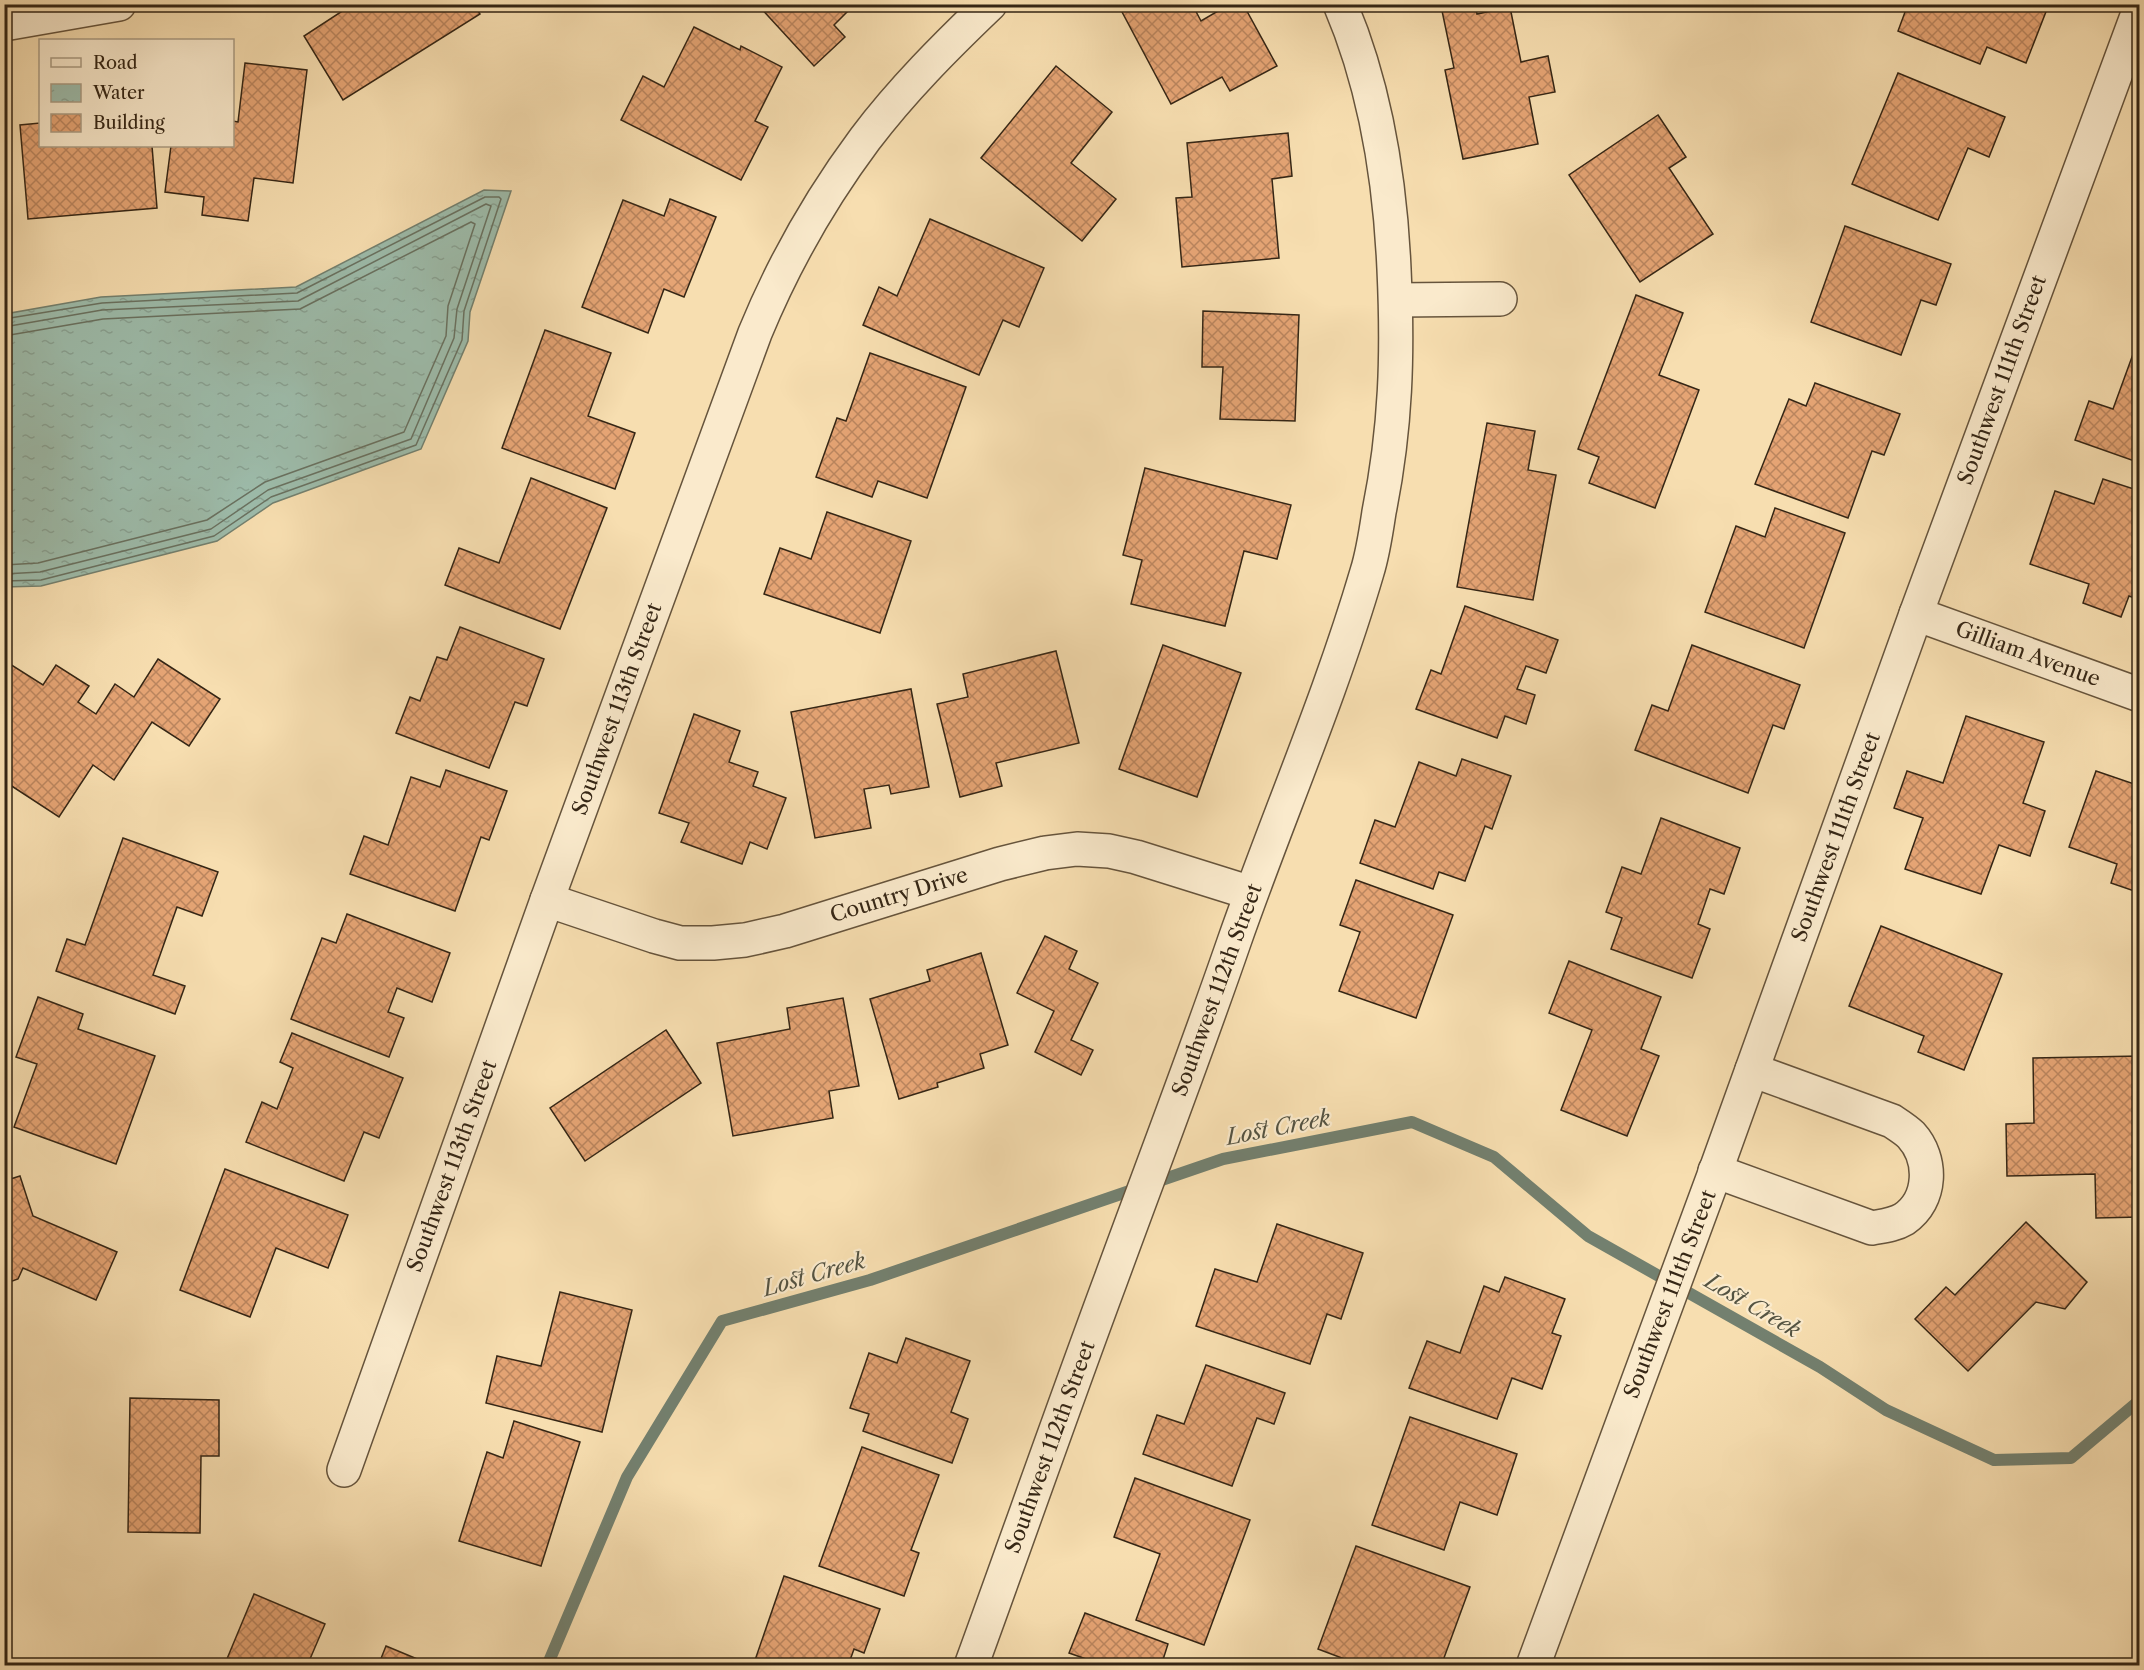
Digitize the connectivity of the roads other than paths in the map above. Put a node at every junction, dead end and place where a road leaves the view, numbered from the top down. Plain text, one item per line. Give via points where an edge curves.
1 (119, 4) edge
2 (990, 4) edge
3 (1340, 4) edge
4 (2139, 8) edge
5 (4, 24) edge
6 (1500, 299) dead end
7 (1396, 300) junction
8 (1917, 614) junction
9 (2139, 695) edge
10 (1251, 893) junction
11 (547, 900) junction
12 (1752, 1070) junction
13 (1714, 1175) junction
14 (344, 1470) dead end
15 (971, 1665) edge
16 (1533, 1665) edge

1 - 5 street
2 - 11 street, Southwest 113th Street via 910,86 866,138 775,285
3 - 7 street, Southwest 112th Street via 1380,134 1388,185
4 - 8 street, Southwest 111th Street
6 - 7 street
7 - 10 street, Southwest 112th Street via 1394,417 1369,567 1342,651
8 - 9 street, Gilliam Avenue
8 - 12 street, Southwest 111th Street
10 - 11 street, Country Drive via 1136,857 1077,849 1000,864 745,940 680,943
10 - 15 street, Southwest 112th Street
11 - 14 street, Southwest 113th Street
12 - 13 street, Southwest 111th Street
12 - 13 street via 1892,1120 1911,1134 1923,1152 1927,1169 1918,1206 1904,1219 1872,1228
13 - 16 street, Southwest 111th Street

